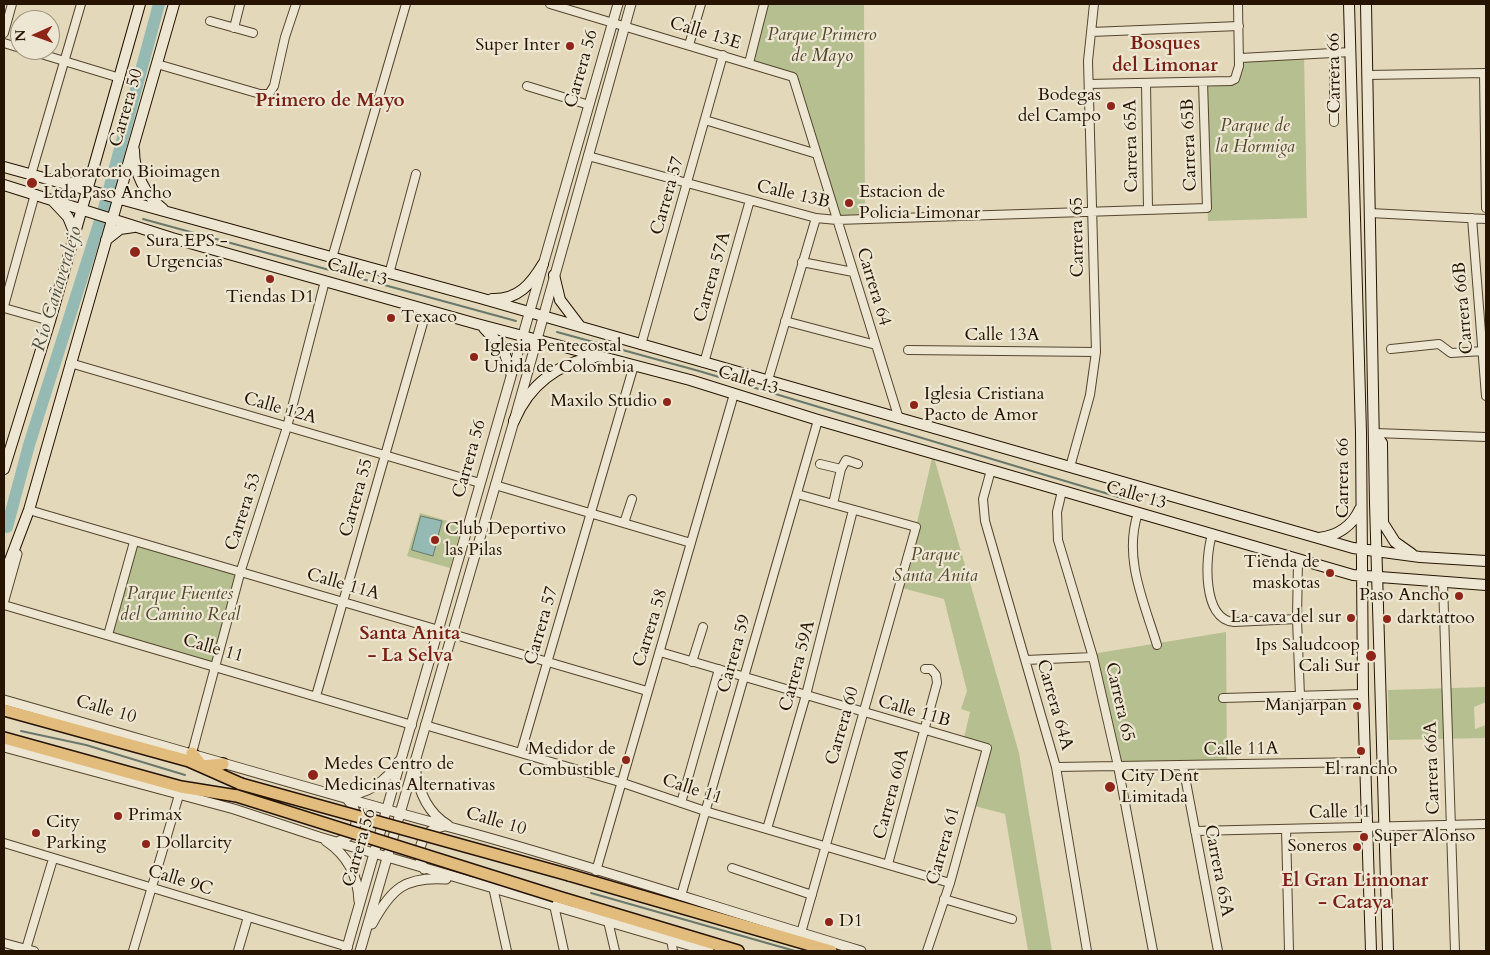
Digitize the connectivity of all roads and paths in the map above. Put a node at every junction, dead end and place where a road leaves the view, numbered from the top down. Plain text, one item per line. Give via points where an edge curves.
1 (12, 4) edge
2 (81, 4) edge
3 (140, 4) edge
4 (174, 4) edge
5 (240, 4) edge
6 (296, 4) edge
7 (406, 4) edge
8 (550, 4) edge
9 (618, 4) edge
10 (631, 4) edge
11 (701, 4) edge
12 (764, 4) edge
13 (1094, 4) edge
14 (1238, 4) edge
15 (1350, 4) edge
16 (1366, 4) edge
17 (210, 20) dead end
18 (5, 22) edge
19 (612, 22) junction
20 (624, 26) junction
21 (1239, 26) junction
22 (234, 28) junction
23 (1350, 28) junction
24 (1366, 28) junction
25 (1091, 32) junction
26 (4, 33) edge
27 (253, 33) dead end
28 (689, 45) junction
29 (1351, 52) junction
30 (1334, 53) junction
31 (723, 55) junction
32 (1240, 58) junction
33 (60, 60) edge
34 (64, 61) junction
35 (749, 63) junction
36 (157, 64) junction
37 (1485, 73) edge
38 (1367, 75) junction
39 (793, 77) joint
40 (120, 78) junction
41 (1203, 82) junction
42 (1146, 83) junction
43 (1089, 84) junction
44 (528, 86) dead end
45 (589, 105) junction
46 (704, 120) junction
47 (1334, 122) dead end
48 (1353, 136) junction
49 (1369, 136) junction
50 (135, 141) junction
51 (816, 154) junction
52 (588, 156) junction
53 (4, 167) edge
54 (94, 169) junction
55 (416, 174) dead end
56 (31, 175) junction
57 (687, 183) junction
58 (63, 184) junction
59 (4, 185) edge
60 (91, 192) junction
61 (35, 194) junction
62 (50, 198) junction
63 (115, 198) junction
64 (750, 200) junction
65 (138, 204) junction
66 (1208, 208) joint
67 (1486, 208) edge
68 (1148, 209) junction
69 (85, 210) junction
70 (166, 211) junction
71 (1093, 211) junction
72 (1370, 213) junction
73 (110, 217) junction
74 (816, 218) junction
75 (1472, 218) junction
76 (1486, 219) edge
77 (837, 220) junction
78 (137, 226) junction
79 (75, 234) junction
80 (105, 241) junction
81 (332, 258) junction
82 (802, 262) junction
83 (543, 264) junction
84 (853, 272) junction
85 (388, 274) junction
86 (554, 275) junction
87 (325, 281) junction
88 (480, 298) junction
89 (4, 307) edge
90 (427, 309) junction
91 (529, 312) junction
92 (542, 316) junction
93 (1358, 316) junction
94 (1372, 316) junction
95 (785, 321) junction
96 (50, 322) junction
97 (477, 324) junction
98 (579, 326) junction
99 (522, 336) junction
100 (535, 340) junction
101 (641, 345) junction
102 (876, 345) junction
103 (1391, 349) dead end
104 (908, 350) dead end
105 (1096, 352) junction
106 (1483, 352) junction
107 (599, 357) junction
108 (704, 363) junction
109 (70, 364) junction
110 (634, 365) junction
111 (511, 373) junction
112 (768, 380) junction
113 (734, 394) junction
114 (1486, 396) edge
115 (899, 419) junction
116 (818, 420) junction
117 (514, 421) junction
118 (287, 426) junction
119 (1374, 433) junction
120 (1486, 437) edge
121 (8, 439) edge
122 (385, 455) junction
123 (820, 464) dead end
124 (858, 464) dead end
125 (1070, 468) junction
126 (4, 469) edge
127 (841, 469) junction
128 (990, 470) junction
129 (480, 483) junction
130 (495, 485) junction
131 (1062, 491) junction
132 (796, 494) junction
133 (632, 499) dead end
134 (1362, 503) junction
135 (833, 504) junction
136 (29, 510) junction
137 (854, 510) junction
138 (590, 512) junction
139 (1138, 513) junction
140 (624, 522) junction
141 (1212, 535) junction
142 (1317, 538) junction
143 (134, 542) junction
144 (691, 543) junction
145 (1360, 549) junction
146 (1377, 552) junction
147 (1420, 557) junction
148 (1298, 560) junction
149 (1486, 561) edge
150 (241, 570) junction
151 (4, 573) edge
152 (1360, 576) junction
153 (1378, 578) junction
154 (1443, 584) junction
155 (1486, 585) edge
156 (4, 600) edge
157 (344, 601) junction
158 (4, 605) edge
159 (1297, 619) junction
160 (703, 627) dead end
161 (439, 629) junction
162 (451, 633) junction
163 (108, 635) junction
164 (1157, 645) dead end
165 (660, 652) junction
166 (1094, 658) junction
167 (1026, 660) junction
168 (547, 661) junction
169 (692, 662) junction
170 (216, 666) junction
171 (719, 669) junction
172 (925, 669) dead end
173 (744, 677) junction
174 (647, 690) junction
175 (1363, 694) junction
176 (4, 696) edge
177 (316, 696) junction
178 (806, 696) junction
179 (1300, 696) junction
180 (1223, 698) dead end
181 (4, 700) edge
182 (17, 704) junction
183 (4, 710) edge
184 (863, 712) junction
185 (412, 725) junction
186 (425, 725) junction
187 (924, 731) junction
188 (4, 738) edge
189 (408, 740) junction
190 (4, 748) edge
191 (986, 748) joint
192 (417, 752) junction
193 (521, 752) junction
194 (192, 753) junction
195 (1365, 762) junction
196 (81, 764) junction
197 (223, 764) junction
198 (202, 766) junction
199 (1118, 766) junction
200 (1183, 766) junction
201 (1056, 767) junction
202 (623, 782) junction
203 (180, 791) junction
204 (331, 794) junction
205 (348, 799) junction
206 (359, 802) junction
207 (681, 803) junction
208 (388, 810) junction
209 (705, 811) junction
210 (400, 813) junction
211 (428, 821) junction
212 (1486, 824) edge
213 (1450, 825) junction
214 (444, 826) junction
215 (1384, 826) junction
216 (1367, 827) junction
217 (457, 829) junction
218 (767, 829) junction
219 (1286, 829) junction
220 (1195, 831) junction
221 (387, 836) junction
222 (319, 837) junction
223 (337, 842) junction
224 (4, 843) edge
225 (348, 845) junction
226 (825, 846) junction
227 (376, 854) junction
228 (387, 857) junction
229 (53, 859) junction
230 (888, 864) junction
231 (420, 867) junction
232 (732, 868) dead end
233 (591, 873) junction
234 (467, 881) junction
235 (950, 883) junction
236 (493, 887) junction
237 (152, 888) junction
238 (812, 895) junction
239 (680, 896) junction
240 (944, 899) junction
241 (554, 900) junction
242 (594, 914) junction
243 (358, 915) junction
244 (248, 917) junction
245 (1012, 919) dead end
246 (608, 921) junction
247 (795, 934) junction
248 (364, 939) junction
249 (671, 939) junction
250 (4, 943) edge
251 (347, 949) edge
252 (30, 950) edge
253 (133, 951) edge
254 (238, 951) edge
255 (360, 951) edge
256 (507, 951) edge
257 (564, 951) edge
258 (615, 951) edge
259 (674, 951) edge
260 (709, 951) edge
261 (738, 951) edge
262 (831, 951) edge
263 (861, 951) edge
264 (927, 951) edge
265 (1087, 951) edge
266 (1153, 951) edge
267 (1218, 951) edge
268 (1289, 951) edge
269 (1371, 951) edge
270 (1388, 951) edge
271 (1455, 951) edge

1 - 18 street
2 - 34 street
3 - 40 main road, Carrera 50
4 - 36 main road, Carrera 50
5 - 22 street
6 - 36 street via 269,94
7 - 81 street
8 - 19 street, Calle 13E
9 - 19 street, Carrera 56
10 - 20 street, Carrera 56
11 - 28 street
12 - 35 street
13 - 25 street, Carrera 65
14 - 21 street
15 - 23 main road, Carrera 66
16 - 24 main road, Carrera 66
17 - 22 street
18 - 26 street
19 - 20 street, Calle 13E
19 - 45 street, Carrera 56
20 - 28 street, Calle 13E
20 - 52 street, Carrera 56
21 - 25 street
21 - 32 street
22 - 27 street
23 - 24 main road via 1358,24
23 - 29 main road, Carrera 66
24 - 38 main road, Carrera 66
25 - 43 street, Carrera 65
28 - 31 street, Calle 13E
29 - 30 street
29 - 48 main road, Carrera 66
30 - 32 street
30 - 47 street
31 - 35 street, Calle 13E
31 - 46 street, Carrera 57
32 - 41 street via 1238,74 1231,81
33 - 34 street
34 - 40 street
34 - 56 street
35 - 39 street, Calle 13E
36 - 50 main road, Carrera 50
37 - 38 street
37 - 67 street
38 - 49 main road, Carrera 66
39 - 51 street, Carrera 64
40 - 54 main road, Carrera 50
41 - 42 street
41 - 66 street, Carrera 65B
42 - 43 street
42 - 68 street, Carrera 65A
43 - 71 street, Carrera 65
44 - 45 street
45 - 83 street, Carrera 56
46 - 51 street
46 - 57 street, Carrera 57
48 - 49 main road
48 - 93 main road, Carrera 66
49 - 72 main road, Carrera 66
50 - 63 main road, Carrera 50
50 - 70 main road via 135,163 142,184 154,202
51 - 77 street, Carrera 64
52 - 57 street, Calle 13B
52 - 86 street, Carrera 56
53 - 56 main road, Calle 13
54 - 58 main road via 82,180
54 - 60 main road, Carrera 50
55 - 85 street
56 - 58 main road, Calle 13
57 - 64 street, Calle 13B
57 - 101 street, Carrera 57
58 - 60 main road, Calle 13
59 - 61 main road, Calle 13
60 - 63 main road, Calle 13
60 - 69 main road, Carrera 50
61 - 62 main road, Calle 13
61 - 89 street
62 - 69 main road, Calle 13
62 - 79 main road via 68,217
63 - 65 main road, Calle 13
63 - 73 main road, Carrera 50
64 - 74 street, Calle 13B
64 - 108 street, Carrera 57A
65 - 70 main road, Calle 13
65 - 78 main road via 129,213 130,220
66 - 68 street, Calle 13B
68 - 71 street, Calle 13B
69 - 73 main road, Calle 13
69 - 79 main road, Carrera 50
70 - 81 main road, Calle 13
71 - 77 street, Calle 13B
71 - 105 street, Carrera 65
72 - 75 street
72 - 94 main road, Carrera 66
73 - 78 main road, Calle 13
73 - 80 main road, Carrera 50
74 - 77 street, Calle 13B
74 - 82 street
75 - 76 street
75 - 106 street, Carrera 66B
77 - 84 street, Carrera 64
78 - 80 main road via 120,229
78 - 87 main road, Calle 13
79 - 96 main road, Carrera 50
80 - 109 main road, Carrera 50
81 - 85 main road, Calle 13
82 - 84 street
82 - 95 street
83 - 88 main road via 532,282 514,295 499,299
83 - 91 street, Carrera 56
84 - 102 street, Carrera 64
85 - 88 main road, Calle 13
86 - 92 street, Carrera 56
86 - 98 main road via 560,300
87 - 90 main road, Calle 13
87 - 118 street, Carrera 53
88 - 91 main road, Calle 13
89 - 96 street
90 - 97 main road, Calle 13
90 - 122 street, Carrera 55
91 - 92 main road, Calle 13
91 - 99 street, Carrera 56
92 - 98 main road, Calle 13
92 - 100 street, Carrera 56
93 - 94 main road
93 - 134 main road, Carrera 66
94 - 119 main road, Carrera 66
95 - 102 street
95 - 112 street
96 - 121 main road, Carrera 50
97 - 99 main road, Calle 13
97 - 111 main road via 498,342 507,356
98 - 101 main road, Calle 13
99 - 100 main road, Calle 13
99 - 111 street, Carrera 56
100 - 107 main road, Calle 13
100 - 117 street, Carrera 56
101 - 108 main road, Calle 13
102 - 115 street, Carrera 64
103 - 106 street via 1439,344 1451,353
104 - 105 street, Calle 13A
105 - 125 street, Carrera 65 via 1090,395
106 - 114 street, Carrera 66B
107 - 110 main road, Calle 13
107 - 117 main road via 572,363 549,375 530,393
108 - 112 main road, Calle 13
109 - 118 street, Calle 12A
109 - 136 main road, Carrera 50
110 - 113 main road, Calle 13
110 - 138 street, Carrera 57
111 - 129 street, Carrera 56
112 - 115 main road, Calle 13
113 - 116 main road, Calle 13
113 - 144 street, Carrera 58
115 - 125 main road, Calle 13
116 - 128 main road, Calle 13
116 - 132 street, Carrera 59
117 - 130 street, Carrera 56
118 - 122 street, Calle 12A
118 - 150 street, Carrera 53
119 - 120 street
119 - 146 main road, Carrera 66
119 - 147 main road via 1382,443 1383,523 1398,545
121 - 126 main road, Carrera 50
122 - 129 street, Calle 12A
122 - 157 street, Carrera 55
123 - 127 street
124 - 127 street via 846,460
125 - 142 main road, Calle 13
127 - 135 street
128 - 131 main road, Calle 13
128 - 167 street, Carrera 64A via 983,499 985,521
129 - 161 street, Carrera 56
130 - 138 street
130 - 162 street, Carrera 56
131 - 139 main road, Calle 13
131 - 166 street, Carrera 65 via 1057,512 1058,540
132 - 135 street
132 - 173 street, Carrera 59
133 - 140 street
134 - 142 main road via 1345,528 1333,535
134 - 145 main road, Carrera 66
135 - 137 street
136 - 143 street, Calle 11A
136 - 151 main road, Carrera 50
136 - 156 street, Carrera 50
137 - 178 street, Carrera 59A
137 - 184 street, Carrera 60 via 916,527
138 - 140 street
138 - 168 street, Carrera 57
139 - 141 main road, Calle 13
139 - 164 street via 1132,533 1132,562
140 - 144 street
141 - 148 main road, Calle 13
141 - 159 street via 1206,568 1210,593 1219,616 1225,622
142 - 145 main road, Calle 13
143 - 150 street, Calle 11A
143 - 163 street
144 - 165 street, Carrera 58
145 - 146 main road, Calle 13
145 - 152 main road, Carrera 66
146 - 147 main road, Calle 13
146 - 153 main road, Carrera 66
147 - 149 main road, Calle 13
148 - 152 main road, Calle 13
148 - 159 street
150 - 157 street, Calle 11A
150 - 170 street, Carrera 53
152 - 153 main road, Calle 13
152 - 175 main road, Carrera 66
153 - 154 main road, Calle 13
153 - 215 main road, Carrera 66
154 - 155 main road, Calle 13
154 - 213 street, Carrera 66A
157 - 161 street, Calle 11A
157 - 177 street, Carrera 55
158 - 163 street, Calle 11
159 - 179 street
160 - 169 street
161 - 162 street, Calle 11A
161 - 185 street, Carrera 56
162 - 168 street, Calle 11A
162 - 186 street, Carrera 56
163 - 170 street, Calle 11
165 - 169 street, Calle 11B
165 - 174 street, Carrera 58
166 - 167 street
166 - 199 street, Carrera 65
167 - 201 street, Carrera 64A
168 - 174 street, Calle 11A
168 - 193 street, Carrera 57
169 - 171 street, Calle 11B
170 - 177 street, Calle 11
170 - 194 street, Carrera 53
171 - 173 street, Calle 11B
171 - 207 street
172 - 187 street, Carrera 60A via 931,669 937,683
173 - 178 street, Calle 11B
173 - 209 street, Carrera 59
174 - 202 street, Carrera 58
175 - 179 street
175 - 195 main road, Carrera 66
176 - 182 street
177 - 185 street, Calle 11
178 - 184 street, Calle 11B
178 - 218 street, Carrera 59A
179 - 180 street
181 - 182 street, Calle 10
182 - 194 street, Calle 10
183 - 198 main road, Calle 10
184 - 187 street, Calle 11B
184 - 226 street, Carrera 60
185 - 189 street, Carrera 56
186 - 192 street, Carrera 56
186 - 193 street, Calle 11
187 - 191 street, Calle 11B
187 - 230 street, Carrera 60A
188 - 196 main road
189 - 204 street via 393,771 372,788 360,793
189 - 208 street, Carrera 56
190 - 196 street
191 - 235 street, Carrera 61
192 - 210 street, Carrera 56
192 - 217 street via 417,779 426,804 446,824
193 - 202 street, Calle 11
194 - 197 street, Calle 10
194 - 198 main road
195 - 200 street, Calle 11A
195 - 216 main road, Carrera 66
196 - 203 main road
197 - 198 main road
197 - 204 street, Calle 10
198 - 233 main road, Calle 10, bridge via 241,784 569,875
199 - 200 street, Calle 11A
199 - 201 street, Calle 11A
199 - 266 street, Carrera 65
200 - 220 street, Carrera 65A
201 - 265 street, Carrera 64A
202 - 207 street, Calle 11
202 - 233 street, Carrera 58
203 - 222 street
203 - 237 street
203 - 241 main road, bridge via 237,796
204 - 205 street, Calle 10
205 - 206 street, Calle 10
205 - 223 street via 354,806 358,821 351,835
206 - 208 street, Calle 10
206 - 221 street via 376,818
207 - 209 street, Calle 11
208 - 210 street, Calle 10
208 - 221 street, Carrera 56
209 - 218 street, Calle 11
209 - 239 street, Carrera 59
210 - 211 street, Calle 10
210 - 221 street, Carrera 56
211 - 214 street, Calle 10
211 - 221 street via 408,825
212 - 213 street, Calle 11
213 - 215 street, Calle 11
213 - 271 street, Carrera 66A
214 - 217 street, Calle 10
214 - 231 street via 427,834 420,844
215 - 216 street, Calle 11
215 - 270 main road, Carrera 66
216 - 219 street, Calle 11
216 - 269 main road, Carrera 66
217 - 233 street, Calle 10
218 - 226 street, Calle 11
219 - 220 street, Calle 11
219 - 268 street
220 - 267 street, Carrera 65A
221 - 225 street via 367,844
221 - 227 street, Carrera 56
221 - 228 street, Carrera 56
221 - 231 street via 400,854
222 - 223 street
222 - 243 street via 340,853 352,869 359,895
223 - 225 street
224 - 229 street, Calle 9C
225 - 227 street
226 - 230 street, Calle 11
226 - 238 street, Carrera 60
227 - 228 street
227 - 243 street, Carrera 56
228 - 231 street
228 - 248 street, Carrera 56
229 - 237 street, Calle 9C
229 - 252 street
230 - 235 street, Calle 11
231 - 234 street
232 - 238 street
233 - 239 street, Calle 10
233 - 247 main road, Calle 10
234 - 236 street
234 - 248 street via 424,878 402,886 384,902
235 - 240 street, Carrera 61
236 - 241 street
236 - 256 street
237 - 244 street, Calle 9C
237 - 253 street
238 - 247 street, Carrera 60
239 - 247 street, Calle 10
240 - 245 street
240 - 264 street, Carrera 61
241 - 242 main road
241 - 257 street
242 - 246 street
242 - 261 main road
243 - 251 street, Carrera 56
244 - 251 street, Calle 9C
244 - 254 street
246 - 249 street
246 - 258 street
247 - 262 main road, Calle 10
247 - 263 street, Calle 10
248 - 255 street, Carrera 56
249 - 259 street
249 - 260 street
250 - 252 street

